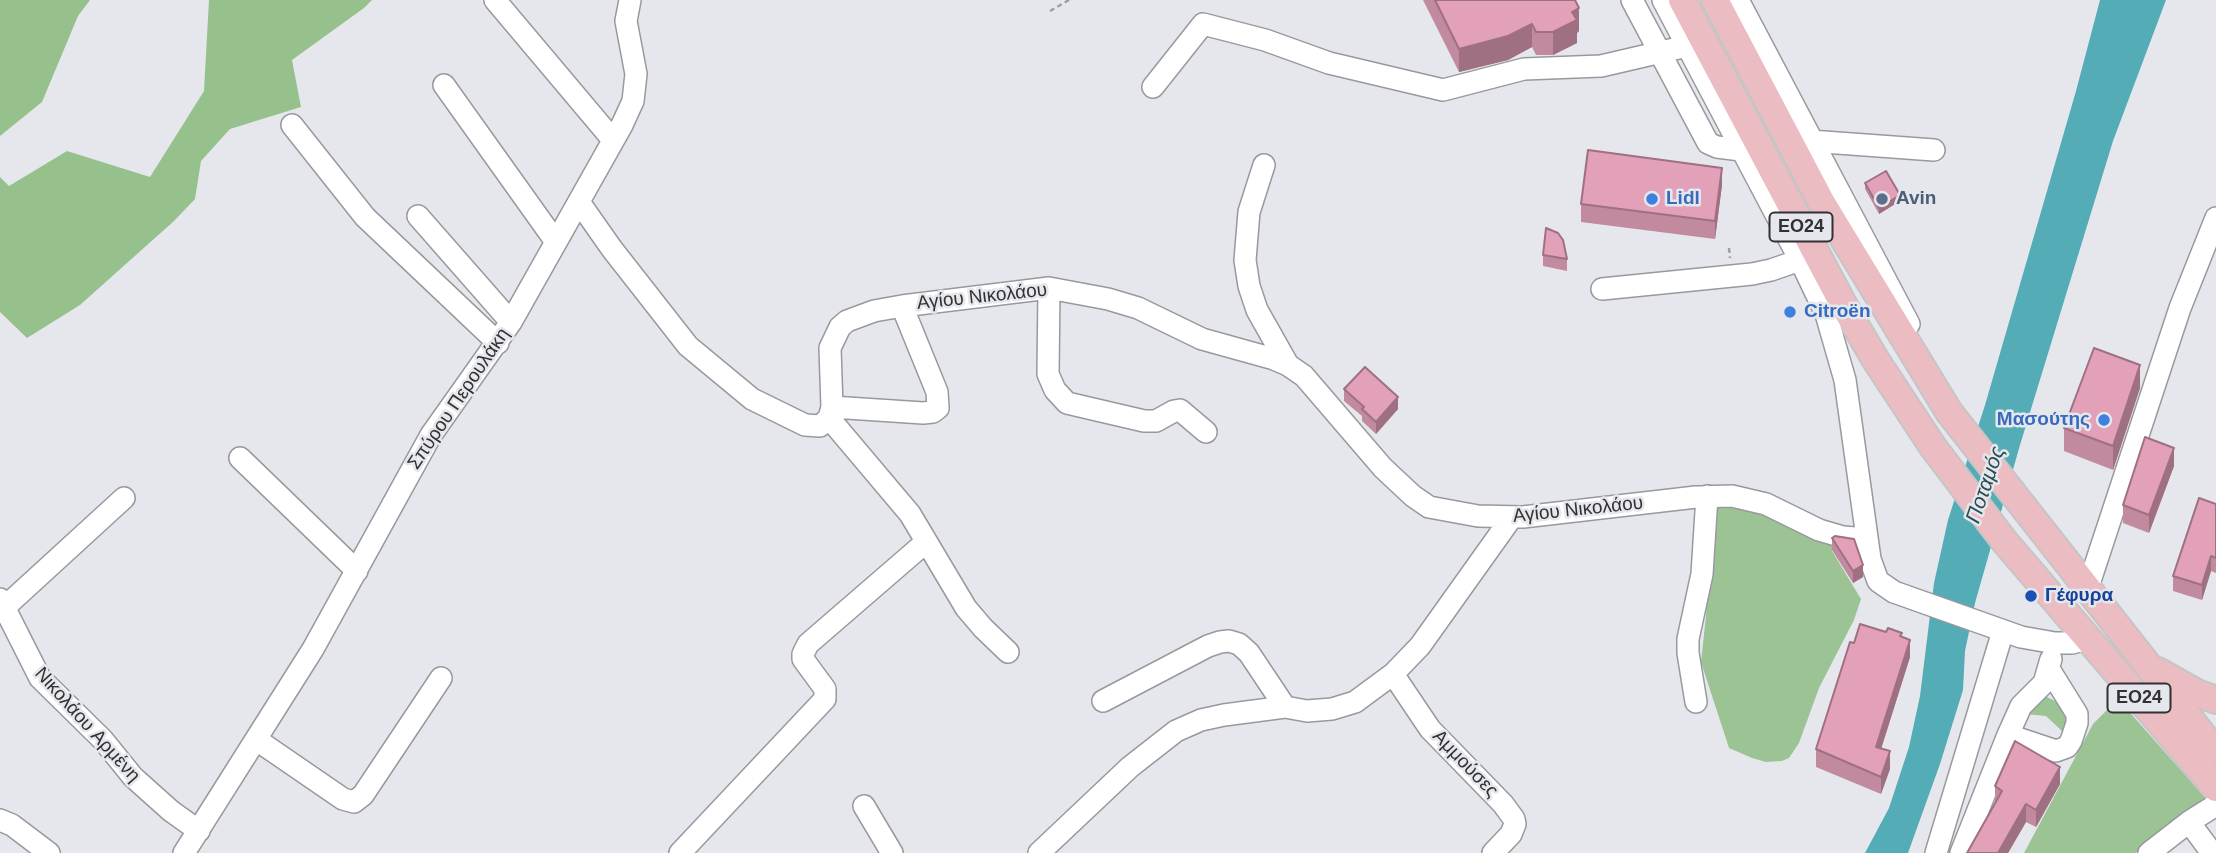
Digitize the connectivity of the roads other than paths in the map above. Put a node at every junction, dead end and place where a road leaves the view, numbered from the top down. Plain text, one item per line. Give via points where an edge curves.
1 (495, 0) edge
2 (630, 0) edge
3 (1632, 0) edge
4 (1663, 0) edge
5 (1682, 0) edge
6 (1716, 0) edge
7 (1738, 0) edge
8 (1687, 46) junction
9 (1660, 52) junction
10 (444, 85) dead end
11 (1153, 87) dead end
12 (292, 125) dead end
13 (613, 140) junction
14 (1810, 141) junction
15 (1934, 150) dead end
16 (1751, 151) junction
17 (1264, 165) dead end
18 (579, 202) junction
19 (418, 216) dead end
20 (2216, 218) edge
21 (556, 242) junction
22 (1808, 257) junction
23 (1854, 257) junction
24 (1049, 288) junction
25 (1602, 289) dead end
26 (902, 306) junction
27 (511, 322) junction
28 (498, 343) junction
29 (1288, 366) junction
30 (1933, 385) junction
31 (831, 412) junction
32 (1206, 432) dead end
33 (240, 458) dead end
34 (1707, 496) junction
35 (124, 498) dead end
36 (1512, 517) junction
37 (1867, 538) junction
38 (926, 542) junction
39 (357, 571) junction
40 (2087, 590) junction
41 (2, 603) edge
42 (2003, 631) junction
43 (2087, 639) junction
44 (2054, 643) junction
45 (1008, 652) dead end
46 (2146, 664) junction
47 (2049, 669) junction
48 (1393, 674) junction
49 (441, 678) dead end
50 (2216, 700) edge
51 (1103, 701) dead end
52 (1696, 702) dead end
53 (1284, 707) junction
54 (2008, 735) junction
55 (257, 740) junction
56 (2204, 744) edge
57 (1957, 787) junction
58 (2216, 788) edge
59 (1984, 796) junction
60 (2216, 805) edge
61 (864, 806) dead end
62 (0, 820) edge
63 (2189, 821) junction
64 (199, 831) junction
65 (48, 853) edge
66 (184, 853) edge
67 (680, 853) edge
68 (892, 853) edge
69 (1039, 853) edge
70 (1493, 853) edge
71 (1936, 853) edge
72 (1961, 853) edge
73 (2149, 853) edge
74 (2212, 853) edge

1 - 13 street
2 - 13 street, Σπύρου Περουλάκη via 626,21 636,74 633,101
3 - 9 street
4 - 8 street
5 - 16 main road, ΕΟ24
6 - 23 main road, ΕΟ24
7 - 14 street
8 - 9 street
8 - 16 street
9 - 11 street via 1601,66 1524,69 1443,90 1329,63 1203,23
9 - 16 street via 1708,142
10 - 21 street
12 - 28 street via 373,226
13 - 18 street, Σπύρου Περουλάκη
14 - 15 street
14 - 30 street via 1913,331
16 - 22 main road, ΕΟ24
17 - 29 street via 1249,212 1248,286
18 - 21 street, Σπύρου Περουλάκη
18 - 31 street via 675,331 726,379 752,399 805,425 820,426
19 - 27 street
20 - 40 street via 2180,308
21 - 27 street, Σπύρου Περουλάκη
22 - 23 main road
22 - 25 street via 1752,274
22 - 37 street via 1845,380
22 - 43 main road, ΕΟ24 via 1933,447
23 - 30 main road, ΕΟ24
24 - 26 street, Αγίου Νικολάου
24 - 29 street, Αγίου Νικολάου via 1138,308 1202,339
24 - 32 street via 1048,374 1067,404 1144,421 1180,411
26 - 31 street, Αγίου Νικολάου via 859,315 840,327 829,355
26 - 31 street via 938,408 923,413
27 - 28 street, Σπύρου Περουλάκη
28 - 39 street, Σπύρου Περουλάκη via 431,435
29 - 36 street, Αγίου Νικολάου via 1304,376 1383,468 1422,503 1460,513
30 - 40 main road, ΕΟ24
31 - 38 street via 910,514
33 - 39 street
34 - 36 street, Αγίου Νικολάου
34 - 37 street, Αγίου Νικολάου via 1752,499 1819,530
34 - 52 street via 1702,574 1688,639
35 - 41 street
36 - 48 street via 1420,646
37 - 42 street via 1878,581 1895,592
38 - 45 street via 966,608
38 - 67 street via 804,648 803,659 825,689 824,699
39 - 55 street, Σπύρου Περουλάκη
40 - 46 main road, ΕΟ24
41 - 64 street, Νικολάου Αρμένη via 40,678 143,786
42 - 44 street
42 - 57 street
43 - 44 street
43 - 56 main road, ΕΟ24
44 - 47 street
46 - 50 main road
46 - 56 main road, ΕΟ24
47 - 54 street via 2043,683 2021,706
47 - 54 street via 2077,714 2071,741 2056,751
48 - 53 street via 1355,702 1332,709
48 - 70 street, Αμμούσες via 1430,729 1514,819 1511,834
49 - 55 street via 354,802
51 - 53 street via 1208,646 1229,641 1250,653
53 - 69 street via 1201,720 1177,731 1130,766
54 - 59 street
55 - 64 street, Σπύρου Περουλάκη
56 - 58 main road, ΕΟ24
57 - 59 street
57 - 71 street
59 - 72 street
60 - 63 street
61 - 68 street
62 - 65 street
63 - 73 street
63 - 74 street
64 - 66 street, Σπύρου Περουλάκη

